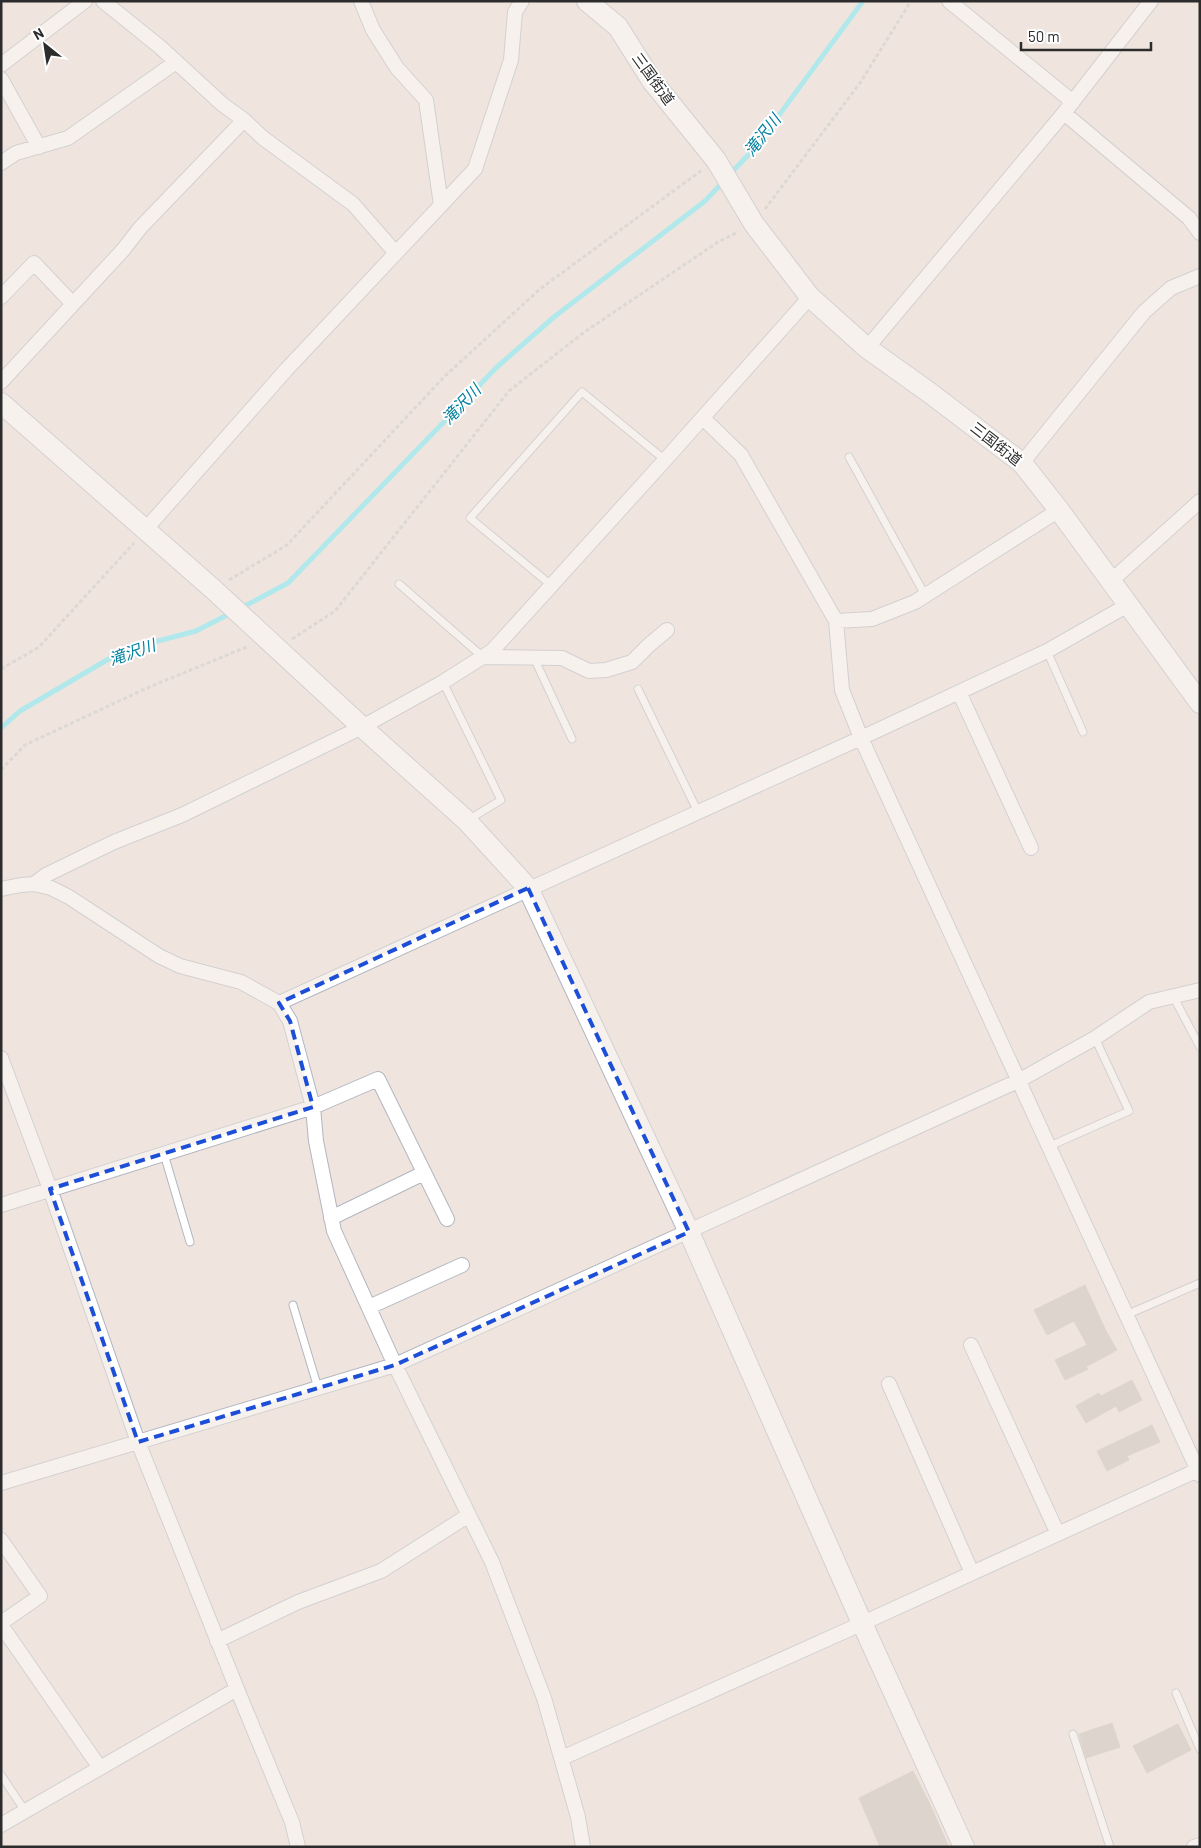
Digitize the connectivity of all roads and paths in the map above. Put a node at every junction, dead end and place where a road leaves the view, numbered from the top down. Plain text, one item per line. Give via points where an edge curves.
1 (85, 1) edge
2 (103, 1) edge
3 (361, 1) edge
4 (522, 1) edge
5 (586, 1) edge
6 (911, 1) edge
7 (949, 1) edge
8 (1151, 1) edge
9 (176, 62) junction
10 (1, 65) edge
11 (1, 80) edge
12 (1073, 102) junction
13 (1064, 113) junction
14 (244, 120) junction
15 (39, 147) junction
16 (716, 160) junction
17 (1, 162) edge
18 (441, 205) junction
19 (754, 224) junction
20 (1200, 233) edge
21 (395, 252) junction
22 (1200, 276) edge
23 (1, 297) edge
24 (810, 297) junction
25 (73, 304) junction
26 (867, 348) junction
27 (1, 382) edge
28 (1, 404) edge
29 (703, 418) junction
30 (848, 457) dead end
31 (666, 460) junction
32 (1022, 463) junction
33 (1200, 501) edge
34 (1059, 510) junction
35 (146, 530) junction
36 (1111, 581) junction
37 (399, 584) dead end
38 (551, 585) junction
39 (214, 589) junction
40 (925, 595) junction
41 (1128, 605) junction
42 (836, 621) junction
43 (667, 630) dead end
44 (272, 644) junction
45 (1047, 651) junction
46 (483, 657) junction
47 (534, 658) junction
48 (1, 669) edge
49 (443, 682) junction
50 (638, 689) dead end
51 (959, 692) junction
52 (1200, 703) edge
53 (362, 727) junction
54 (1083, 732) dead end
55 (861, 738) junction
56 (572, 739) dead end
57 (1, 770) edge
58 (698, 812) junction
59 (467, 821) junction
60 (1031, 848) dead end
61 (34, 884) junction
62 (528, 888) junction
63 (1, 889) edge
64 (1200, 990) edge
65 (1173, 995) junction
66 (279, 1003) junction
67 (1095, 1038) junction
68 (1200, 1047) edge
69 (1, 1058) edge
70 (1020, 1080) junction
71 (313, 1107) junction
72 (1050, 1146) junction
73 (164, 1154) junction
74 (424, 1172) junction
75 (50, 1189) junction
76 (1, 1205) edge
77 (331, 1218) junction
78 (447, 1219) dead end
79 (689, 1232) junction
80 (190, 1242) dead end
81 (462, 1265) dead end
82 (1200, 1283) edge
83 (293, 1305) dead end
84 (369, 1307) junction
85 (1126, 1315) junction
86 (971, 1345) dead end
87 (395, 1365) junction
88 (889, 1384) dead end
89 (318, 1388) junction
90 (138, 1442) junction
91 (1199, 1472) edge
92 (1, 1483) edge
93 (469, 1515) junction
94 (1058, 1534) junction
95 (1, 1540) edge
96 (972, 1573) junction
97 (1, 1624) edge
98 (862, 1624) junction
99 (217, 1641) junction
100 (237, 1689) junction
101 (1176, 1692) dead end
102 (1073, 1734) dead end
103 (1200, 1749) edge
104 (562, 1758) junction
105 (100, 1768) junction
106 (1, 1775) edge
107 (25, 1811) junction
108 (1, 1825) edge
109 (1200, 1844) edge
110 (298, 1847) edge
111 (583, 1847) edge
112 (964, 1847) edge
113 (1110, 1847) edge
114 (1194, 1847) edge

1 - 10 street
2 - 9 street
3 - 18 street via 373,30 397,68 426,100
4 - 18 street via 515,12 511,60 475,169
5 - 16 street, 三国街道 via 618,27 652,81
6 - 19 path via 860,83
7 - 12 street
8 - 12 street
9 - 14 street
9 - 15 street via 68,138
11 - 15 street
12 - 13 street
13 - 20 street via 1189,218
13 - 26 street
14 - 21 street via 354,204
14 - 25 street via 140,228
15 - 17 street via 16,153
16 - 19 street, 三国街道
16 - 39 path via 540,288 445,376 287,545
18 - 21 street
19 - 24 street, 三国街道
19 - 44 path via 718,242 583,333 509,391 336,611
21 - 35 street
22 - 32 street via 1171,288 1144,312
23 - 25 street via 34,263
24 - 26 street, 三国街道
24 - 29 street
25 - 27 street
26 - 32 street, 三国街道
28 - 35 street
29 - 31 street
29 - 42 street via 742,455
30 - 40 lane
31 - 38 street
31 - 38 lane via 582,392 470,518
32 - 34 street, 三国街道
33 - 36 street
34 - 36 street, 三国街道
34 - 40 street
35 - 39 street
35 - 48 path via 39,647
36 - 41 street, 三国街道
37 - 46 lane
38 - 46 street
39 - 44 street
40 - 42 street via 872,619
41 - 45 street
41 - 52 street, 三国街道
42 - 55 street via 842,690
43 - 47 street via 632,662 606,670 589,671 562,658
44 - 53 street
44 - 57 path via 147,688 25,745
45 - 51 street
45 - 54 lane
46 - 47 street
46 - 49 street
47 - 56 lane
49 - 53 street
49 - 59 lane via 500,800
50 - 58 lane
51 - 55 street
51 - 60 street
53 - 59 street
53 - 61 street via 182,815 114,842
55 - 58 street
55 - 70 street
58 - 62 street
59 - 62 street
61 - 63 street
61 - 66 street via 69,897 159,956 180,966 242,982
62 - 66 street
62 - 79 street
64 - 65 street
65 - 67 street via 1149,1002
65 - 68 lane
66 - 71 street via 290,1022
67 - 70 street
67 - 72 lane via 1129,1112
69 - 75 street
70 - 72 street
70 - 79 street
71 - 73 street
71 - 74 street via 378,1079
71 - 77 street
72 - 85 street
73 - 75 street
73 - 80 lane
74 - 77 street
74 - 78 street
75 - 76 street
75 - 90 street
77 - 84 street
79 - 87 street
79 - 98 street
81 - 84 street
82 - 85 lane
83 - 89 lane
84 - 87 street
85 - 91 street
86 - 94 street
87 - 89 street
87 - 93 street
88 - 96 street
89 - 90 street
90 - 92 street
90 - 99 street
91 - 94 street
93 - 99 street via 381,1571 298,1602
93 - 104 street via 492,1562 522,1639
94 - 96 street
95 - 97 street via 40,1596
96 - 98 street
97 - 105 street
98 - 104 street
98 - 112 street
99 - 100 street
100 - 105 street
100 - 110 street via 292,1822
101 - 103 lane
102 - 113 lane
104 - 111 street
105 - 107 street
106 - 107 lane
107 - 108 street
109 - 114 street

